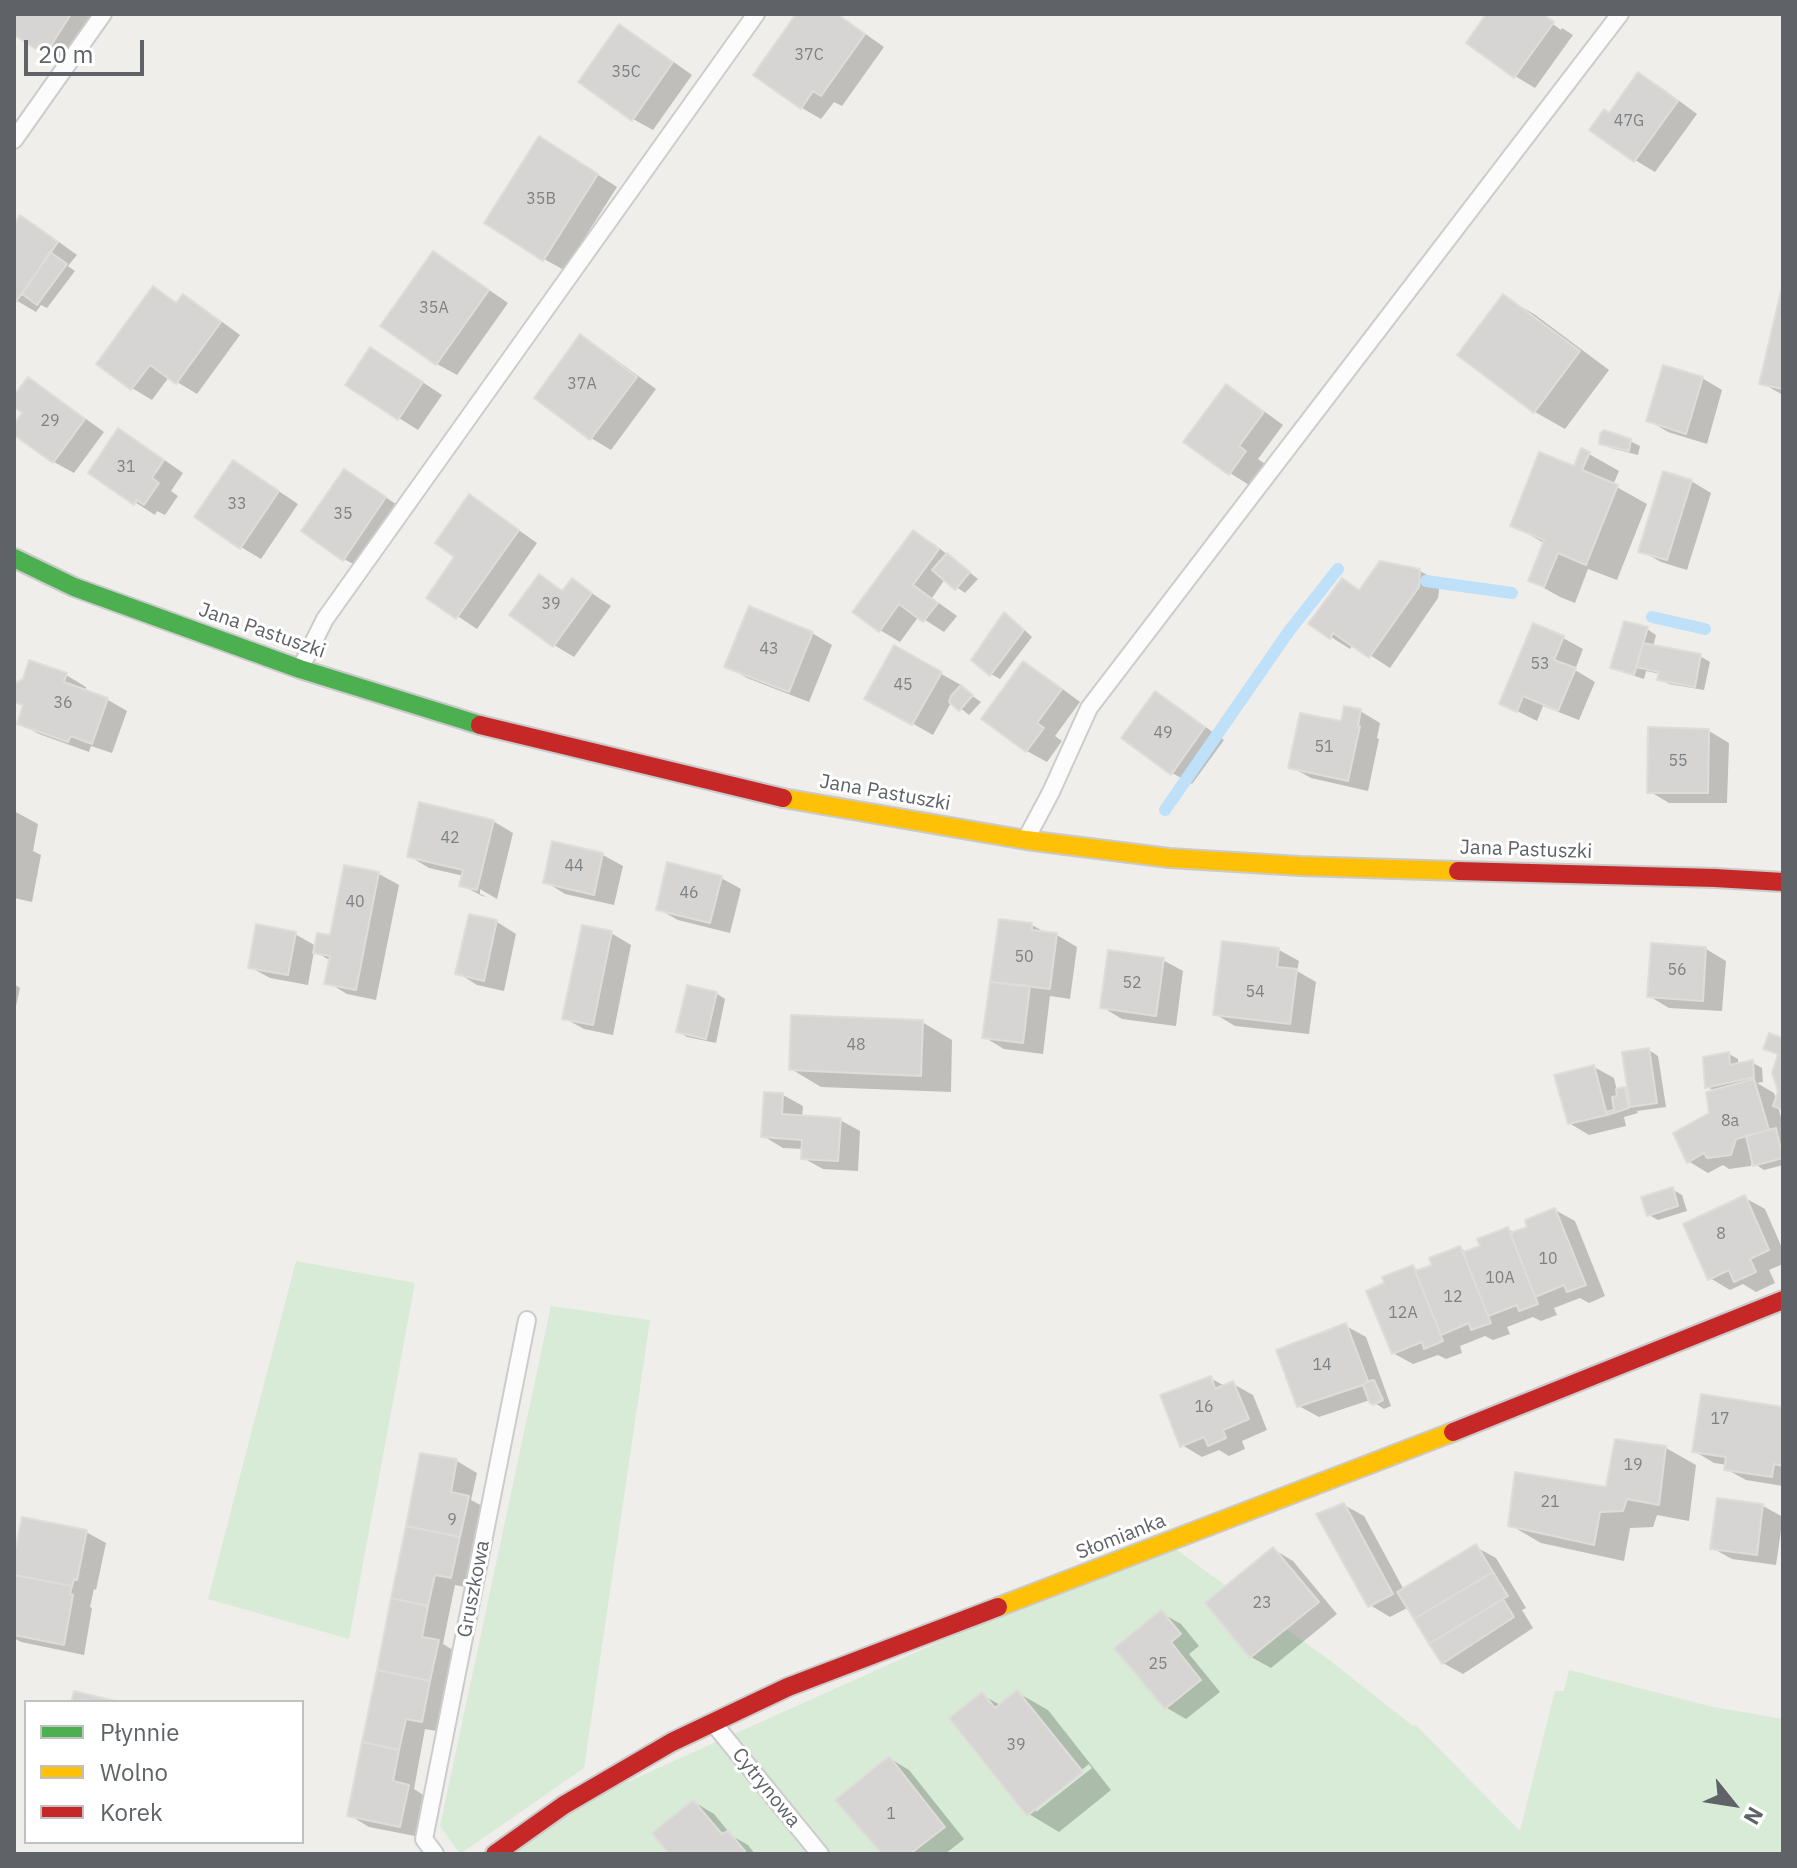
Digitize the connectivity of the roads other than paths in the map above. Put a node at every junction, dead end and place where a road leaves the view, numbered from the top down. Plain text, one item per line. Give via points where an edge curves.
1 (103, 14) edge
2 (756, 14) edge
3 (1620, 14) edge
4 (14, 140) edge
5 (14, 558) edge
6 (300, 669) junction
7 (1026, 840) junction
8 (1783, 882) edge
9 (1783, 1300) edge
10 (527, 1320) dead end
11 (713, 1722) junction
12 (435, 1854) edge
13 (495, 1854) edge
14 (820, 1854) edge

1 - 4 lane
2 - 6 lane via 325,619
3 - 7 lane via 1089,708
5 - 6 street, Jana Pastuszki via 74,587
6 - 7 street, Jana Pastuszki via 494,730 769,795
7 - 8 street, Jana Pastuszki via 1169,858 1300,866
9 - 11 street, Słomianka via 1494,1417 788,1687
10 - 12 lane, Gruszkowa via 424,1839
11 - 13 street, Słomianka via 564,1805
11 - 14 lane, Cytrynowa

